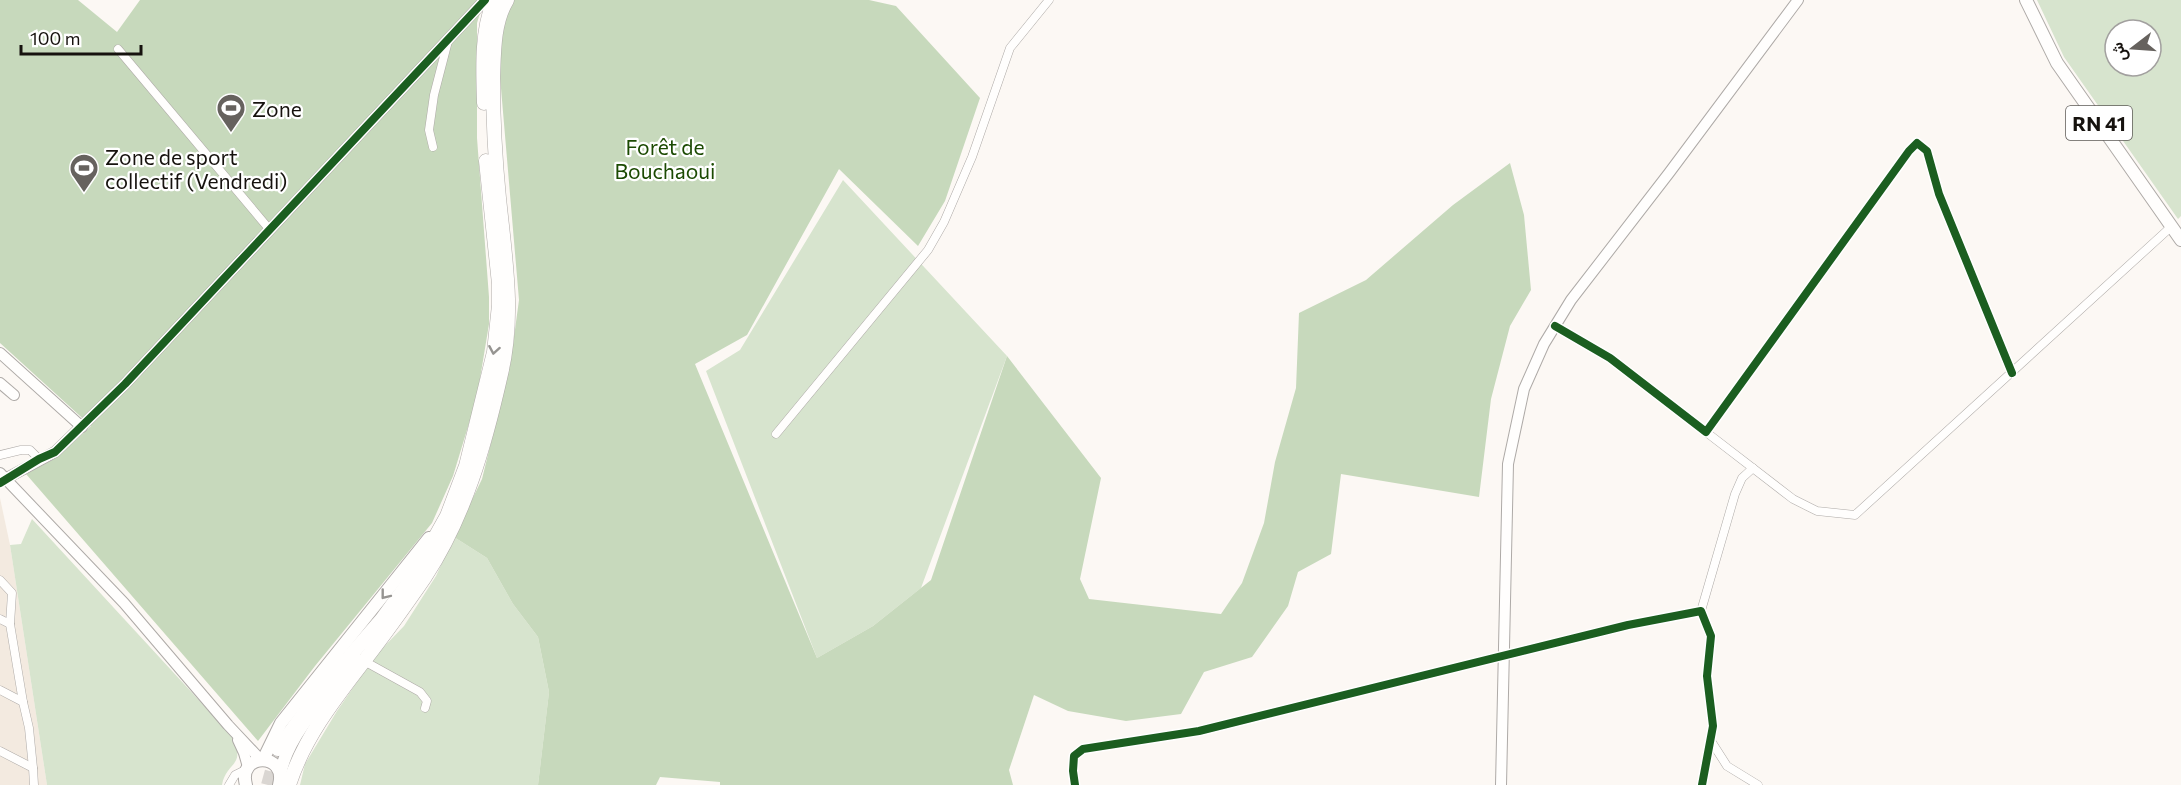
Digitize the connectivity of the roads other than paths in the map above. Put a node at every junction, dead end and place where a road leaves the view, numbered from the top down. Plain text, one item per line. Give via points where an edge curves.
1 (484, 0) edge
2 (494, 0) edge
3 (507, 0) edge
4 (1049, 0) edge
5 (1798, 0) edge
6 (2026, 0) edge
7 (448, 39) junction
8 (118, 48) dead end
9 (433, 147) dead end
10 (270, 230) junction
11 (2178, 233) edge
12 (1555, 326) junction
13 (0, 353) edge
14 (2012, 373) junction
15 (0, 383) edge
16 (14, 395) dead end
17 (81, 427) junction
18 (1706, 432) junction
19 (776, 434) dead end
20 (0, 455) edge
21 (39, 459) junction
22 (1753, 468) junction
23 (2, 478) edge
24 (447, 516) junction
25 (0, 580) edge
26 (411, 597) junction
27 (1701, 611) junction
28 (0, 619) edge
29 (10, 624) junction
30 (1505, 654) junction
31 (364, 661) junction
32 (0, 690) edge
33 (23, 702) junction
34 (425, 708) dead end
35 (228, 725) junction
36 (1711, 741) junction
37 (278, 749) tunnel mouth
38 (0, 751) edge
39 (262, 760) junction
40 (33, 768) junction
41 (248, 768) junction
42 (283, 782) edge
43 (34, 785) edge
44 (229, 785) edge
45 (246, 785) edge
46 (1075, 785) edge
47 (1501, 785) edge
48 (1702, 785) edge
49 (1758, 785) edge

1 - 7 street
2 -> 24 highway via 486,24 484,93 488,185 499,284 497,328 478,423
3 - 26 highway via 499,16 495,40 493,102 509,298 508,341 461,512
4 - 19 street via 1010,48 972,157 928,250
5 - 12 street
6 - 11 main road, RN 41 via 2057,63
7 - 9 street via 429,130
7 - 10 street
8 - 10 street
10 - 17 street
11 - 14 street
12 - 18 street via 1610,358
12 - 30 street via 1524,389 1508,464
13 - 17 street
14 - 18 street via 1939,194 1927,151 1917,143
14 - 22 street via 1855,515 1817,511 1793,499
15 - 16 street
17 - 21 street via 55,452
18 - 22 street
20 - 21 street via 30,450
21 - 23 street
22 - 27 street via 1742,478 1735,494
23 - 35 street via 124,603
24 - 37 highway via 414,575
24 -> 39 main road via 281,723
25 - 29 street via 12,593
26 - 31 highway
26 - 42 main road via 306,721 285,754
27 - 30 street
27 - 36 street via 1711,636 1707,676
28 - 29 street
29 - 33 street
30 - 46 street via 1199,731 1083,749 1074,756
30 - 47 street
31 - 34 street via 420,692 427,701
31 - 42 highway via 307,740
32 - 33 street
33 - 40 street
35 - 39 street
35 - 41 street via 242,747
36 - 48 street
36 - 49 street via 1727,766
38 - 40 street
39 - 41 main road
39 - 42 main road via 274,764
40 - 43 street
41 - 44 street via 235,775
41 - 45 main road

